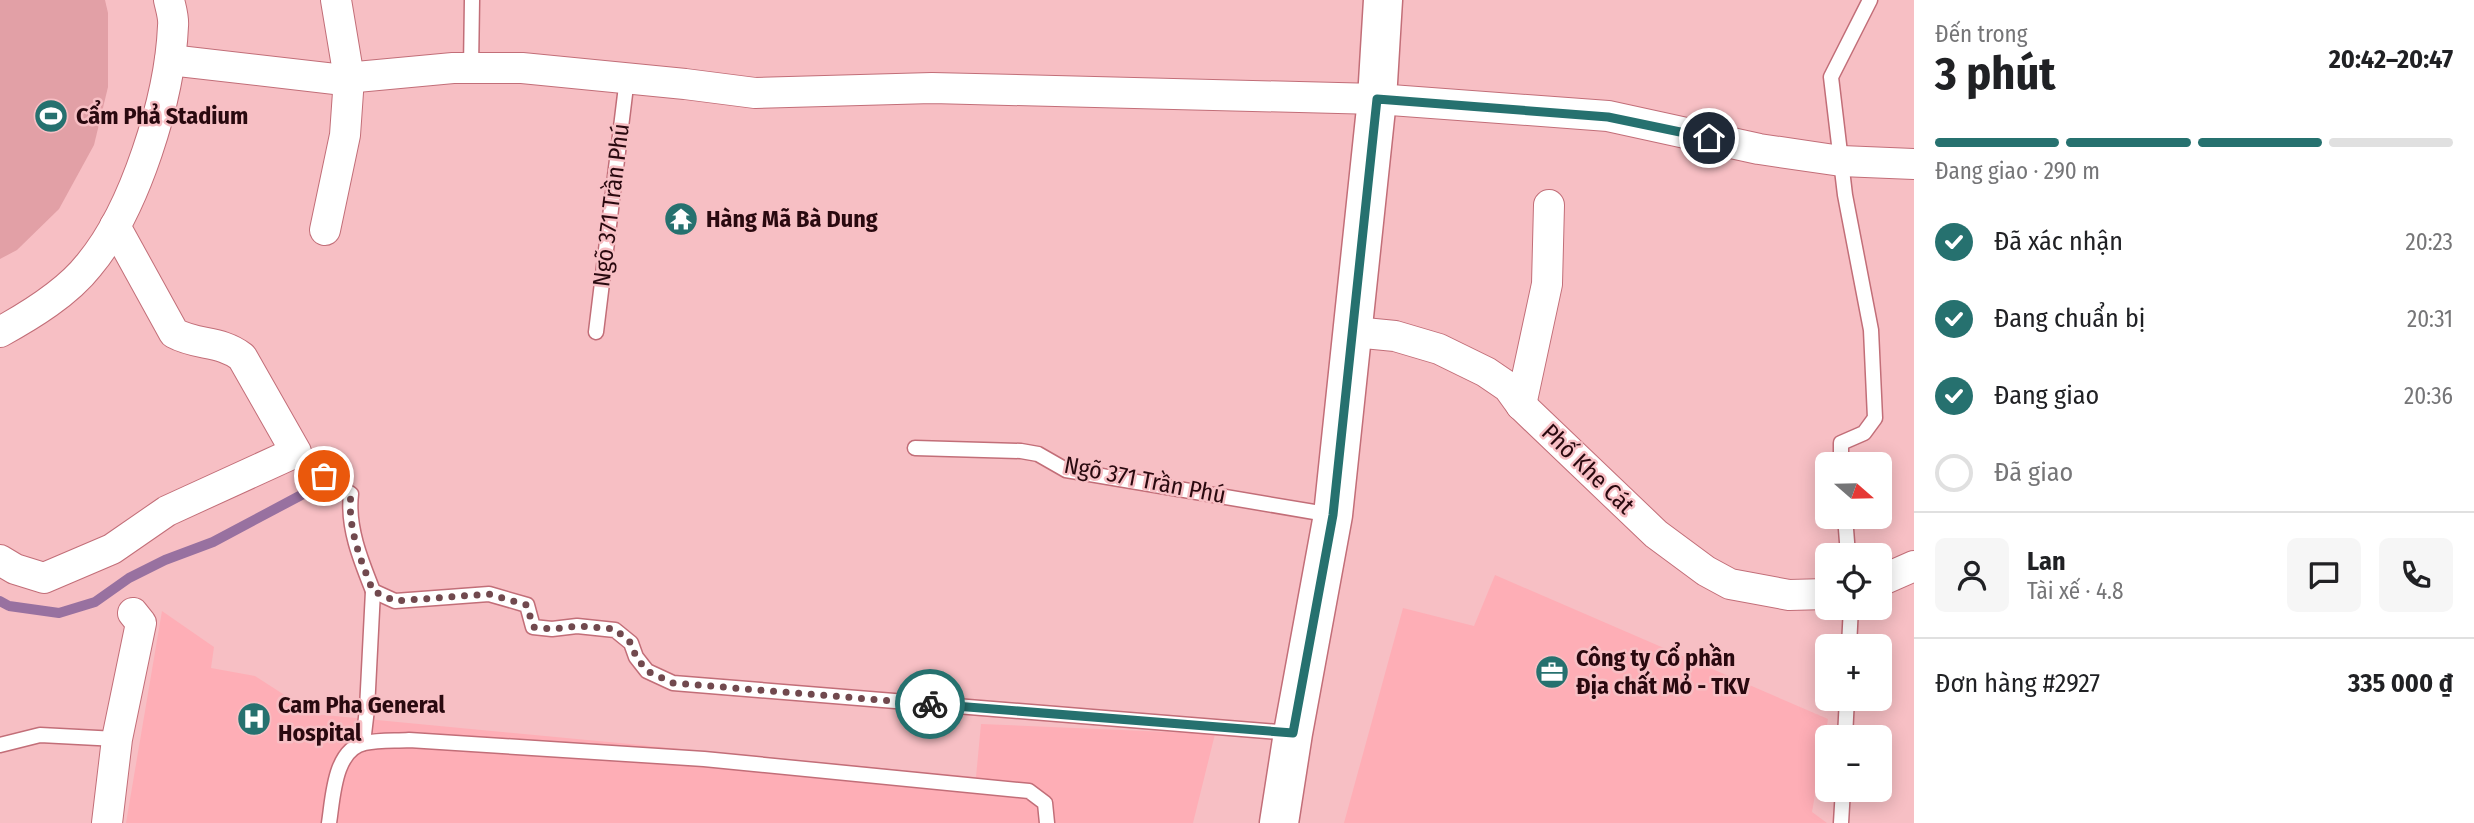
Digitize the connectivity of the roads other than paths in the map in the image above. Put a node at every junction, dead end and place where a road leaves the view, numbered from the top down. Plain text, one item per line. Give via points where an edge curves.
1 (169, 0) edge
2 (337, 0) edge
3 (472, 0) edge
4 (1383, 0) edge
5 (1870, 0) edge
6 (170, 60) junction
7 (471, 68) junction
8 (349, 78) junction
9 (627, 78) junction
10 (1377, 99) junction
11 (1841, 161) junction
12 (1914, 163) edge
13 (1549, 205) dead end
14 (115, 226) junction
15 (325, 230) dead end
16 (0, 332) edge
17 (596, 332) dead end
18 (1354, 332) junction
19 (1521, 405) junction
20 (915, 448) dead end
21 (296, 452) junction
22 (1841, 452) edge
23 (1333, 515) junction
24 (0, 560) edge
25 (1914, 566) edge
26 (1892, 576) edge
27 (373, 591) junction
28 (1815, 594) edge
29 (133, 613) dead end
30 (1293, 733) junction
31 (117, 739) junction
32 (363, 743) junction
33 (0, 745) edge
34 (1842, 802) edge
35 (107, 823) edge
36 (329, 823) edge
37 (1047, 823) edge
38 (1279, 823) edge
39 (1841, 823) edge

1 - 6 street via 174,23
2 - 8 street
3 - 7 lane
4 - 10 main road
5 - 11 lane via 1831,78
6 - 8 street
6 - 14 street via 155,128
7 - 8 street
7 - 9 street
8 - 15 street via 345,135
9 - 10 street via 755,93 932,89
9 - 17 lane, Ngõ 371 Trần Phú
10 - 11 street via 1608,117
10 - 18 main road
11 - 12 street
11 - 22 lane via 1871,330 1875,418 1864,433 1841,443
13 - 19 street via 1547,284
14 - 16 street via 89,266 40,310
14 - 21 street via 174,333 231,348 242,357
18 - 19 street, Phố Khe Cát via 1395,336 1438,349 1486,372 1508,387
18 - 23 main road
19 - 28 street, Phố Khe Cát via 1656,534 1706,571 1730,584 1753,589
20 - 23 lane, Ngõ 371 Trần Phú via 1021,451 1038,454 1066,470
21 - 24 street via 167,511 112,549 44,578
21 - 27 lane via 351,494 359,556
23 - 30 main road
25 - 26 street
27 - 30 lane via 395,601 489,594 527,605 533,627 615,629 631,643 647,671 673,683
27 - 32 lane
29 - 31 street via 141,623
30 - 38 main road
31 - 33 lane via 40,735
31 - 35 street
32 - 36 lane via 348,750 338,773
32 - 37 lane via 409,740 705,759 1029,790 1045,803
34 - 39 lane

